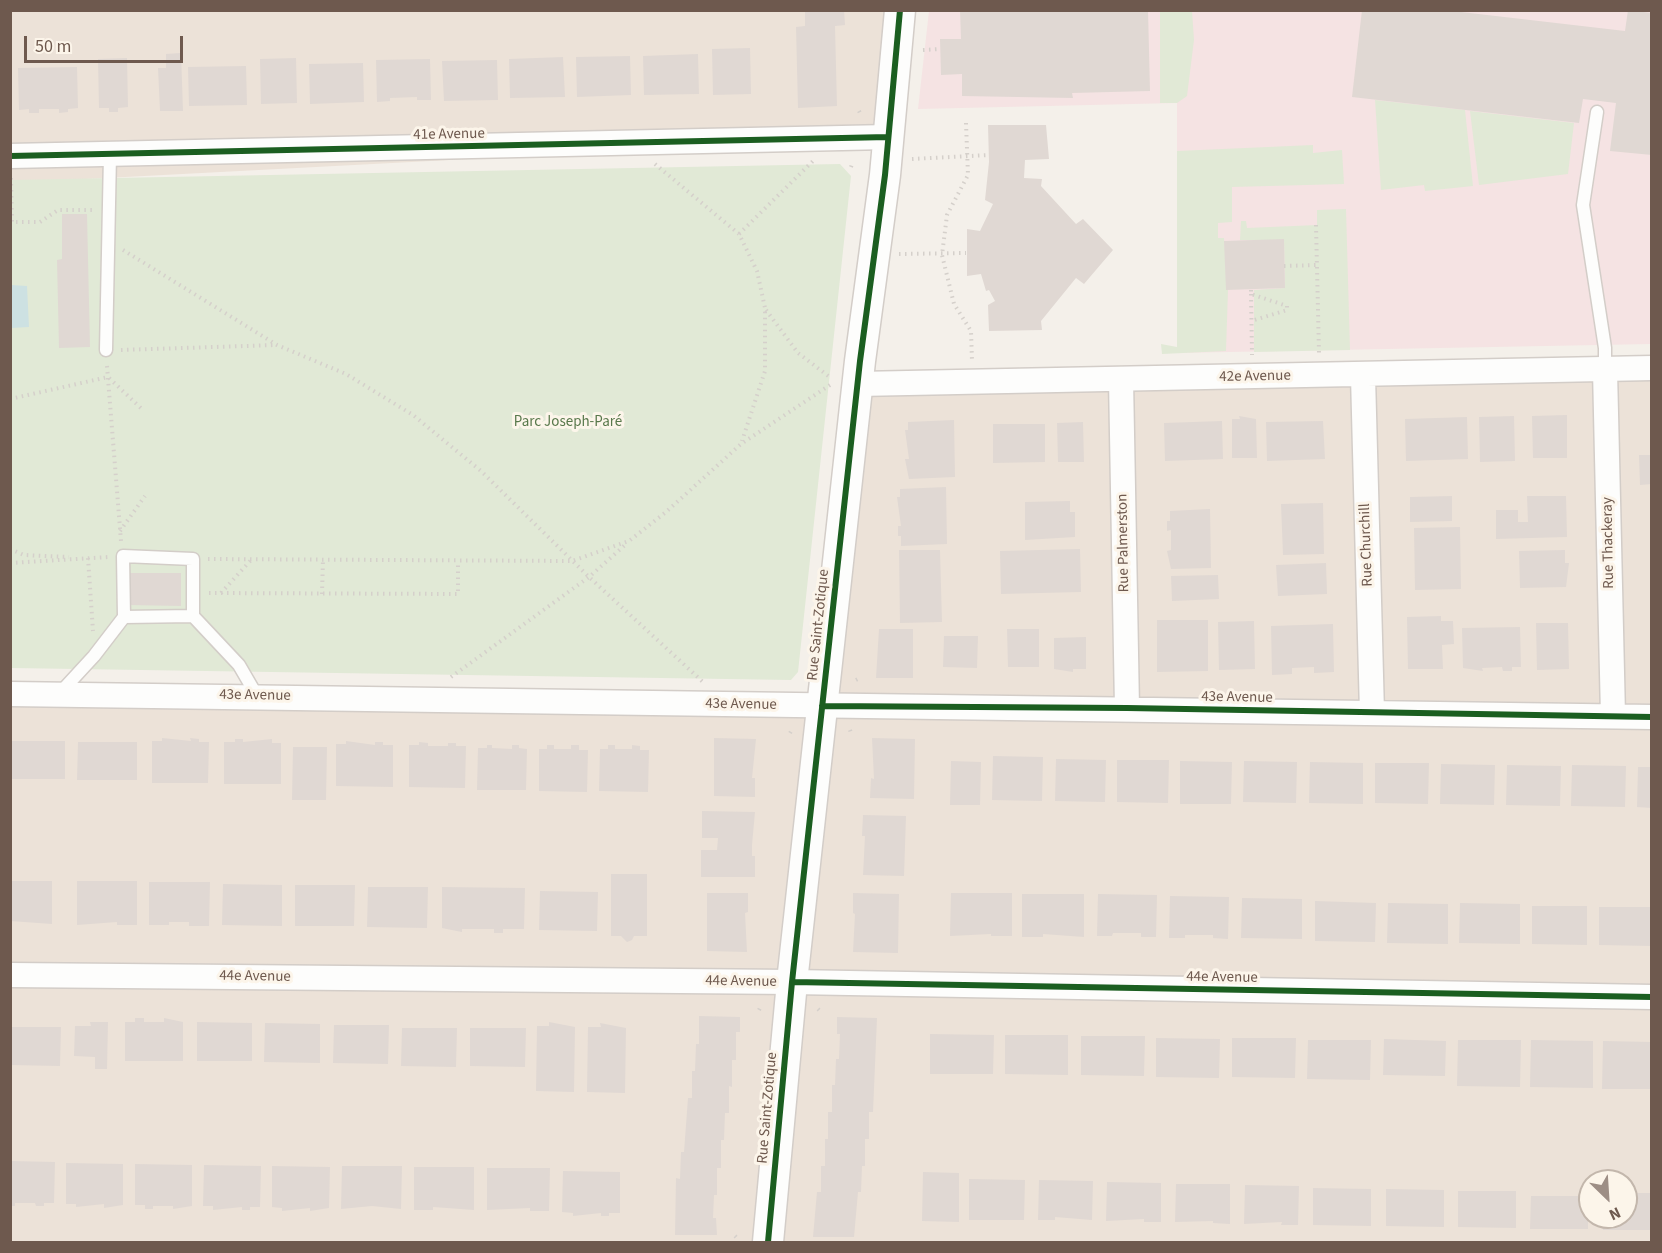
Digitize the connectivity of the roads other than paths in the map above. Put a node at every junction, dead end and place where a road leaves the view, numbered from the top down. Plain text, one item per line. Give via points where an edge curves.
1 (900, 10) edge
2 (1597, 112) dead end
3 (888, 137) junction
4 (110, 155) junction
5 (10, 156) edge
6 (106, 350) road end
7 (1652, 368) edge
8 (1605, 370) junction
9 (1363, 376) junction
10 (1121, 379) junction
11 (840, 382) junction
12 (194, 616) junction
13 (124, 618) junction
14 (10, 694) edge
15 (58, 694) junction
16 (257, 696) junction
17 (822, 706) junction
18 (1127, 708) junction
19 (1372, 713) junction
20 (1613, 716) junction
21 (1652, 717) edge
22 (10, 975) edge
23 (792, 982) junction
24 (1652, 997) edge
25 (768, 1242) edge

1 - 3 street, Rue Saint-Zotique
2 - 8 lane via 1583,206
3 - 4 street, 41e Avenue
3 - 11 street, Rue Saint-Zotique
4 - 5 street, 41e Avenue
4 - 6 lane
7 - 8 street, 42e Avenue
8 - 9 street, 42e Avenue
8 - 20 street, Rue Thackeray
9 - 10 street, 42e Avenue
9 - 19 street, Rue Churchill
10 - 11 street, 42e Avenue
10 - 18 street, Rue Palmerston
11 - 17 street, Rue Saint-Zotique
12 - 13 lane
12 - 13 lane via 192,559 123,556
12 - 16 lane via 238,665
13 - 15 lane
14 - 15 street, 43e Avenue
15 - 16 street, 43e Avenue
16 - 17 street, 43e Avenue
17 - 18 street, 43e Avenue
17 - 23 street, Rue Saint-Zotique
18 - 19 street, 43e Avenue
19 - 20 street, 43e Avenue
20 - 21 street, 43e Avenue
22 - 23 street, 44e Avenue
23 - 24 street, 44e Avenue
23 - 25 street, Rue Saint-Zotique

